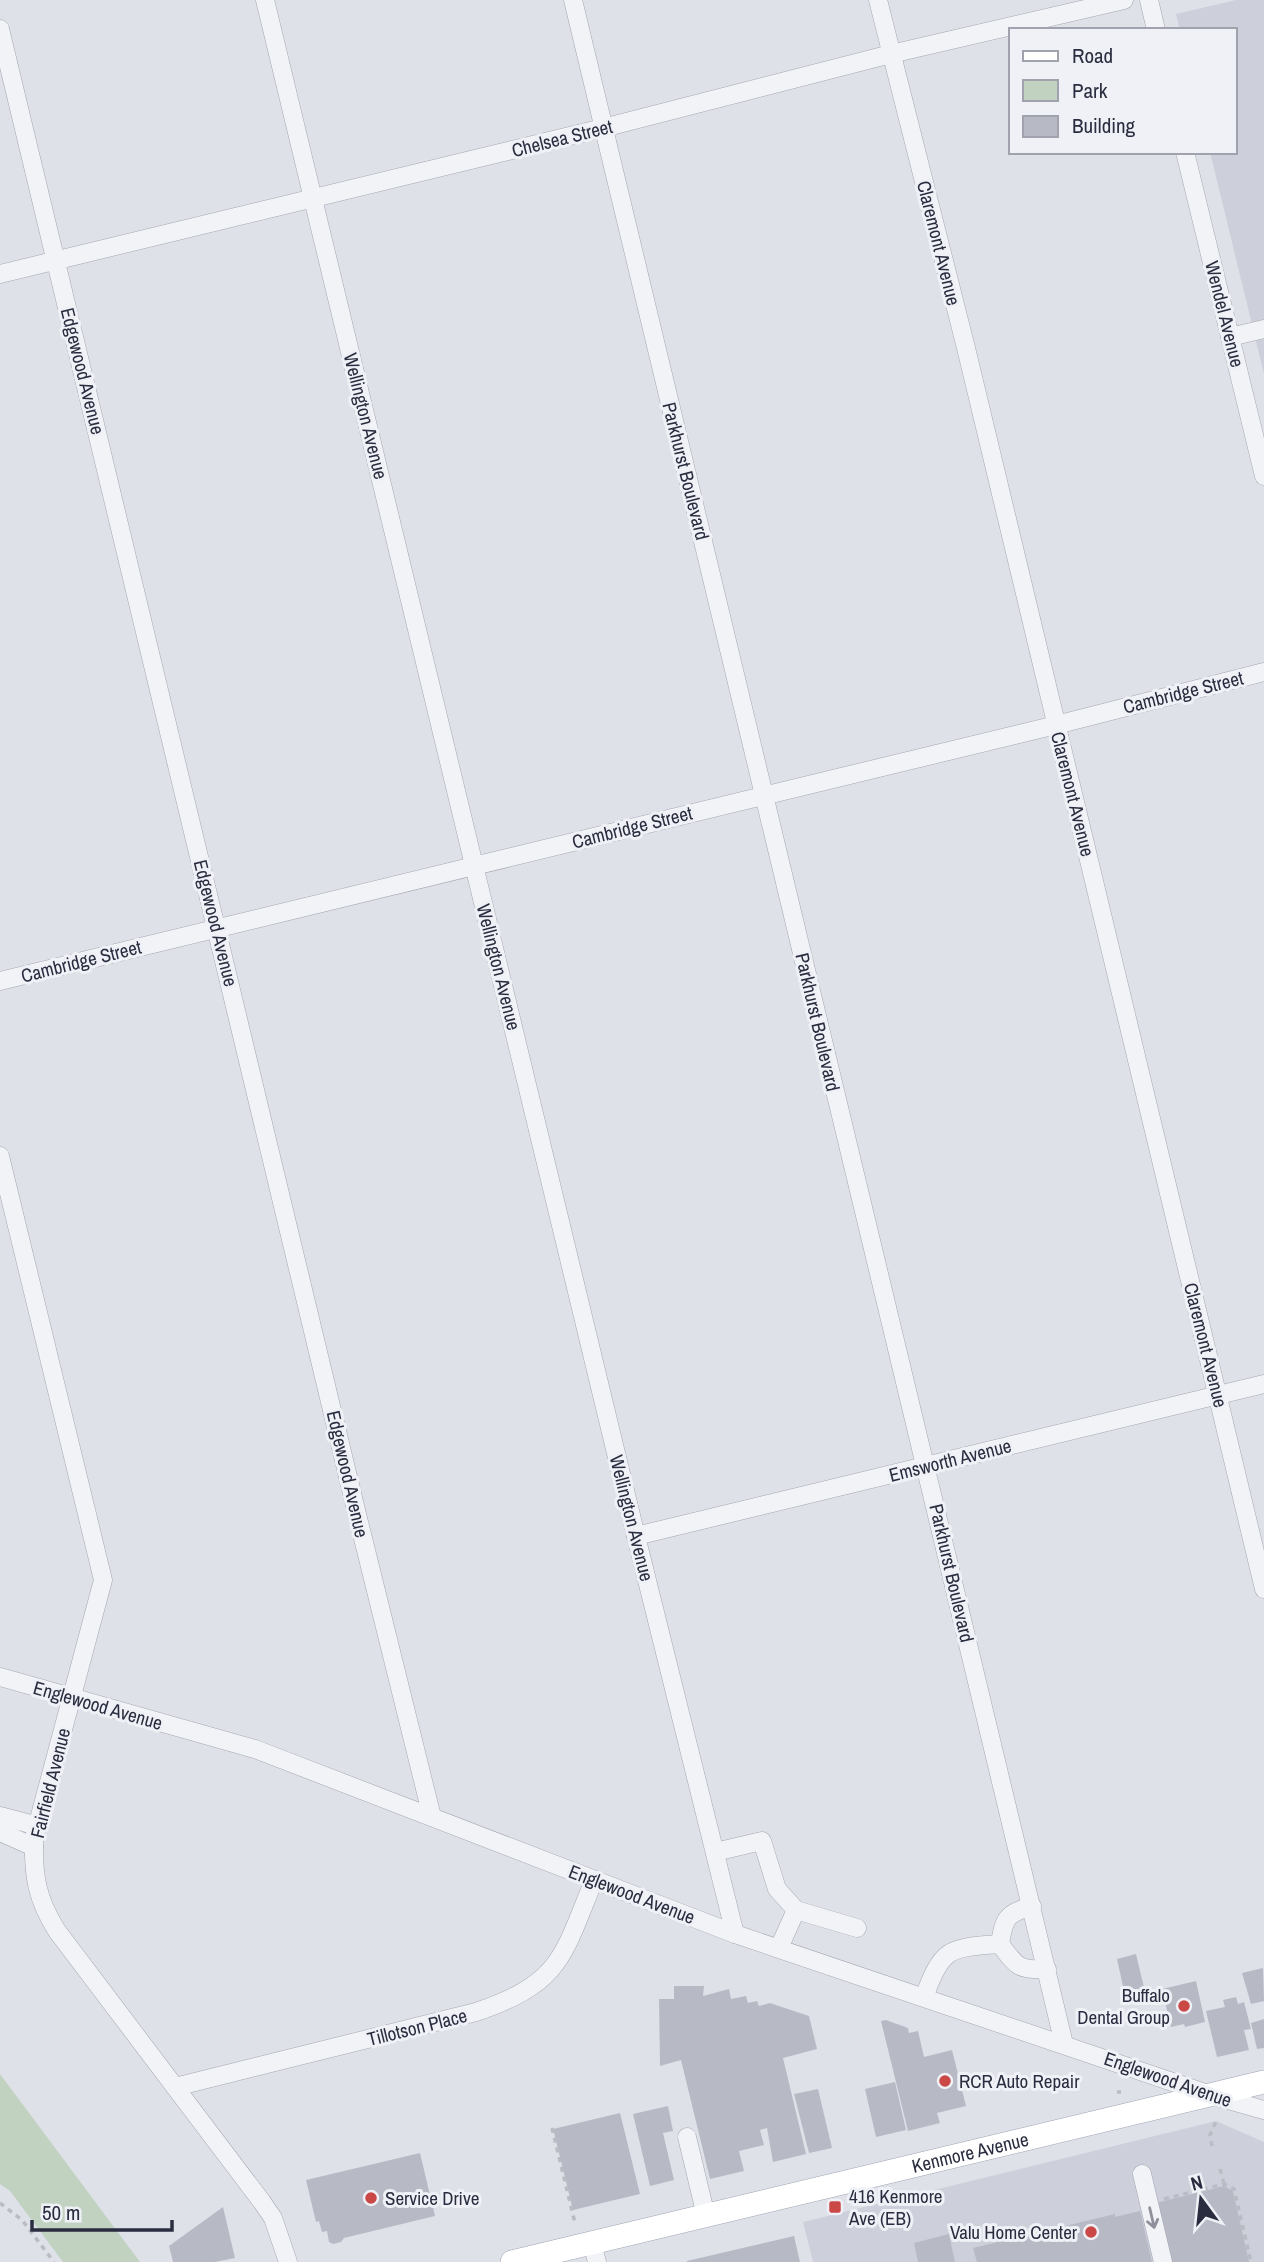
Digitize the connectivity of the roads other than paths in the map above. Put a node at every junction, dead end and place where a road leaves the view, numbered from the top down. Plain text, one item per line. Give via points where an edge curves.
1 (265, 0) edge
2 (573, 0) edge
3 (878, 0) edge
4 (1124, 0) edge
5 (1149, 0) edge
6 (1156, 28) edge
7 (0, 29) edge
8 (891, 54) junction
9 (603, 128) junction
10 (1185, 154) edge
11 (314, 198) junction
12 (56, 260) junction
13 (0, 274) edge
14 (1264, 329) edge
15 (1230, 337) junction
16 (1264, 476) edge
17 (1264, 672) edge
18 (1056, 725) junction
19 (764, 795) junction
20 (475, 865) junction
21 (218, 928) junction
22 (0, 981) edge
23 (0, 1156) edge
24 (1264, 1384) edge
25 (1218, 1395) junction
26 (927, 1466) junction
27 (636, 1536) junction
28 (1264, 1589) edge
29 (0, 1677) edge
30 (71, 1697) junction
31 (0, 1816) edge
32 (432, 1817) junction
33 (38, 1826) junction
34 (0, 1832) edge
35 (34, 1847) junction
36 (715, 1852) junction
37 (594, 1880) junction
38 (1031, 1906) junction
39 (796, 1910) junction
40 (858, 1928) dead end
41 (735, 1934) junction
42 (1000, 1944) junction
43 (779, 1948) junction
44 (1046, 1969) junction
45 (924, 1997) junction
46 (1065, 2044) junction
47 (1264, 2082) edge
48 (174, 2087) junction
49 (1211, 2095) junction
50 (1264, 2110) edge
51 (687, 2137) dead end
52 (1142, 2174) dead end
53 (706, 2216) junction
54 (595, 2252) edge
55 (288, 2262) edge
56 (512, 2262) edge
57 (1163, 2262) edge

1 - 11 street, Wellington Avenue
2 - 9 street, Parkhurst Boulevard
3 - 8 street, Claremont Avenue
4 - 8 street, Chelsea Street
5 - 6 street
7 - 12 street, Edgewood Avenue
8 - 9 street, Chelsea Street
8 - 18 street, Claremont Avenue
9 - 11 street, Chelsea Street
9 - 19 street, Parkhurst Boulevard
10 - 15 street, Wendel Avenue
11 - 12 street, Chelsea Street
11 - 20 street, Wellington Avenue
12 - 13 street, Chelsea Street
12 - 21 street, Edgewood Avenue
14 - 15 street
15 - 16 street, Wendel Avenue
17 - 18 street, Cambridge Street
18 - 19 street, Cambridge Street
18 - 25 street, Claremont Avenue
19 - 20 street, Cambridge Street
19 - 26 street, Parkhurst Boulevard
20 - 21 street, Cambridge Street
20 - 27 street, Wellington Avenue
21 - 22 street, Cambridge Street
21 - 32 street, Edgewood Avenue
23 - 30 street, Fairfield Avenue via 103,1580
24 - 25 street, Emsworth Avenue
25 - 26 street, Emsworth Avenue
25 - 28 street, Claremont Avenue
26 - 27 street, Emsworth Avenue
26 - 38 street, Parkhurst Boulevard
27 - 36 street, Wellington Avenue
29 - 30 street, Englewood Avenue
30 - 32 street, Englewood Avenue via 255,1749
30 - 33 street, Fairfield Avenue
31 - 33 street
32 - 37 street, Englewood Avenue
33 - 35 street, Fairfield Avenue
34 - 35 street
35 - 48 street, Fairfield Avenue via 37,1889 45,1911
36 - 39 street via 762,1842 777,1889
36 - 41 street, Wellington Avenue
37 - 41 street, Englewood Avenue
37 - 48 street, Tillotson Place via 563,1955 540,1981 509,2001
38 - 42 street via 1011,1912 1003,1924
38 - 44 street, Parkhurst Boulevard
39 - 40 street
39 - 43 street
41 - 43 street, Englewood Avenue
42 - 44 street via 1015,1965
42 - 45 street via 948,1952 935,1966
43 - 45 street, Englewood Avenue
44 - 46 street, Parkhurst Boulevard
45 - 46 street, Englewood Avenue
46 - 49 street, Englewood Avenue
47 - 49 main road, Kenmore Avenue
48 - 55 street, Fairfield Avenue via 262,2202
49 - 50 street, Englewood Avenue
49 - 53 main road, Kenmore Avenue
51 - 53 street
52 -> 57 street
53 - 54 main road, Kenmore Avenue
54 - 56 main road, Kenmore Avenue

